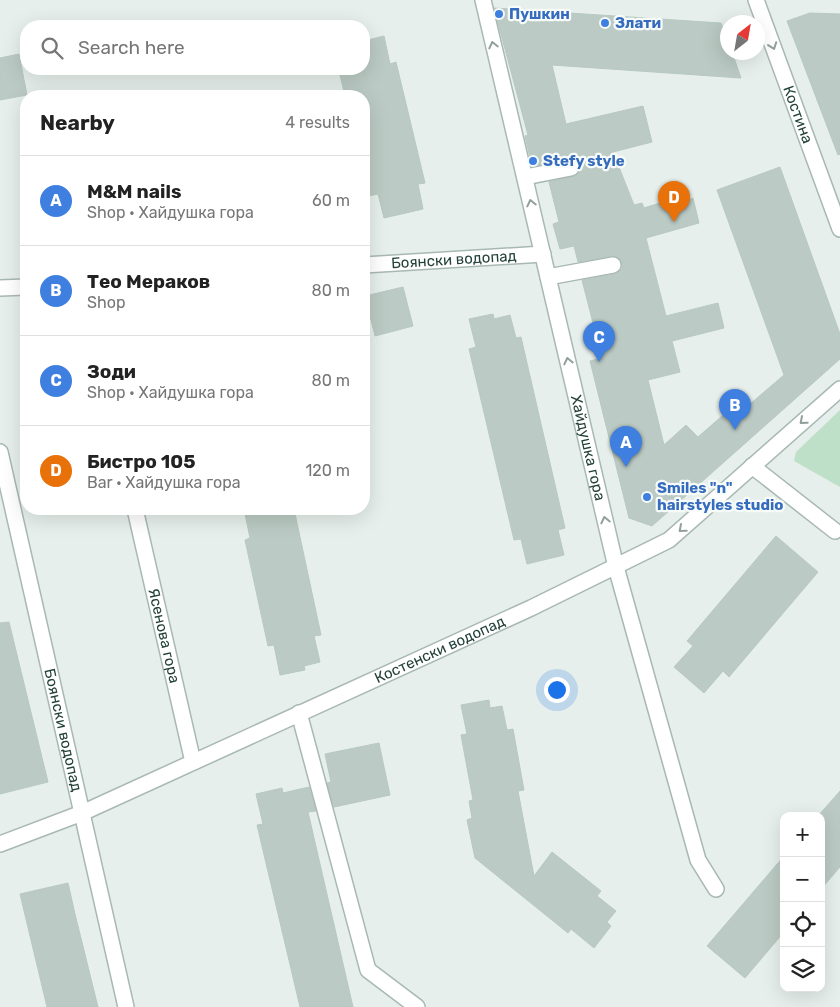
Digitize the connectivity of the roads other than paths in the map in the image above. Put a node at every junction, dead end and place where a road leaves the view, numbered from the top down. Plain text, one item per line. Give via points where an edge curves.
1 (482, 0) edge
2 (756, 0) edge
3 (571, 168) dead end
4 (525, 176) junction
5 (840, 229) edge
6 (543, 254) junction
7 (370, 265) edge
8 (613, 265) dead end
9 (548, 277) junction
10 (20, 287) edge
11 (0, 288) edge
12 (840, 389) edge
13 (0, 452) edge
14 (752, 466) junction
15 (136, 515) edge
16 (835, 531) dead end
17 (616, 567) junction
18 (299, 713) junction
19 (193, 762) junction
20 (82, 813) junction
21 (0, 844) edge
22 (716, 889) dead end
23 (126, 1007) edge
24 (418, 1007) edge

4 -> 1 street, Хайдушка гора
2 -> 5 street, Костина
3 - 4 street
6 -> 4 street, Хайдушка гора
6 - 7 street, Боянски водопад
6 - 9 street, Хайдушка гора
8 - 9 street
17 -> 9 street, Хайдушка гора
10 - 11 street
12 -> 14 street, Костенски водопад
13 - 20 street, Боянски водопад
14 - 16 street
14 -> 17 street, Костенски водопад via 669,540
15 - 19 street, Ясенова гора
17 - 18 street, Костенски водопад
17 - 22 street, Хайдушка гора via 698,860
18 - 19 street, Костенски водопад
18 - 24 street via 368,970
19 - 20 street, Костенски водопад
20 - 21 street, Костенски водопад
20 - 23 street, Боянски водопад

